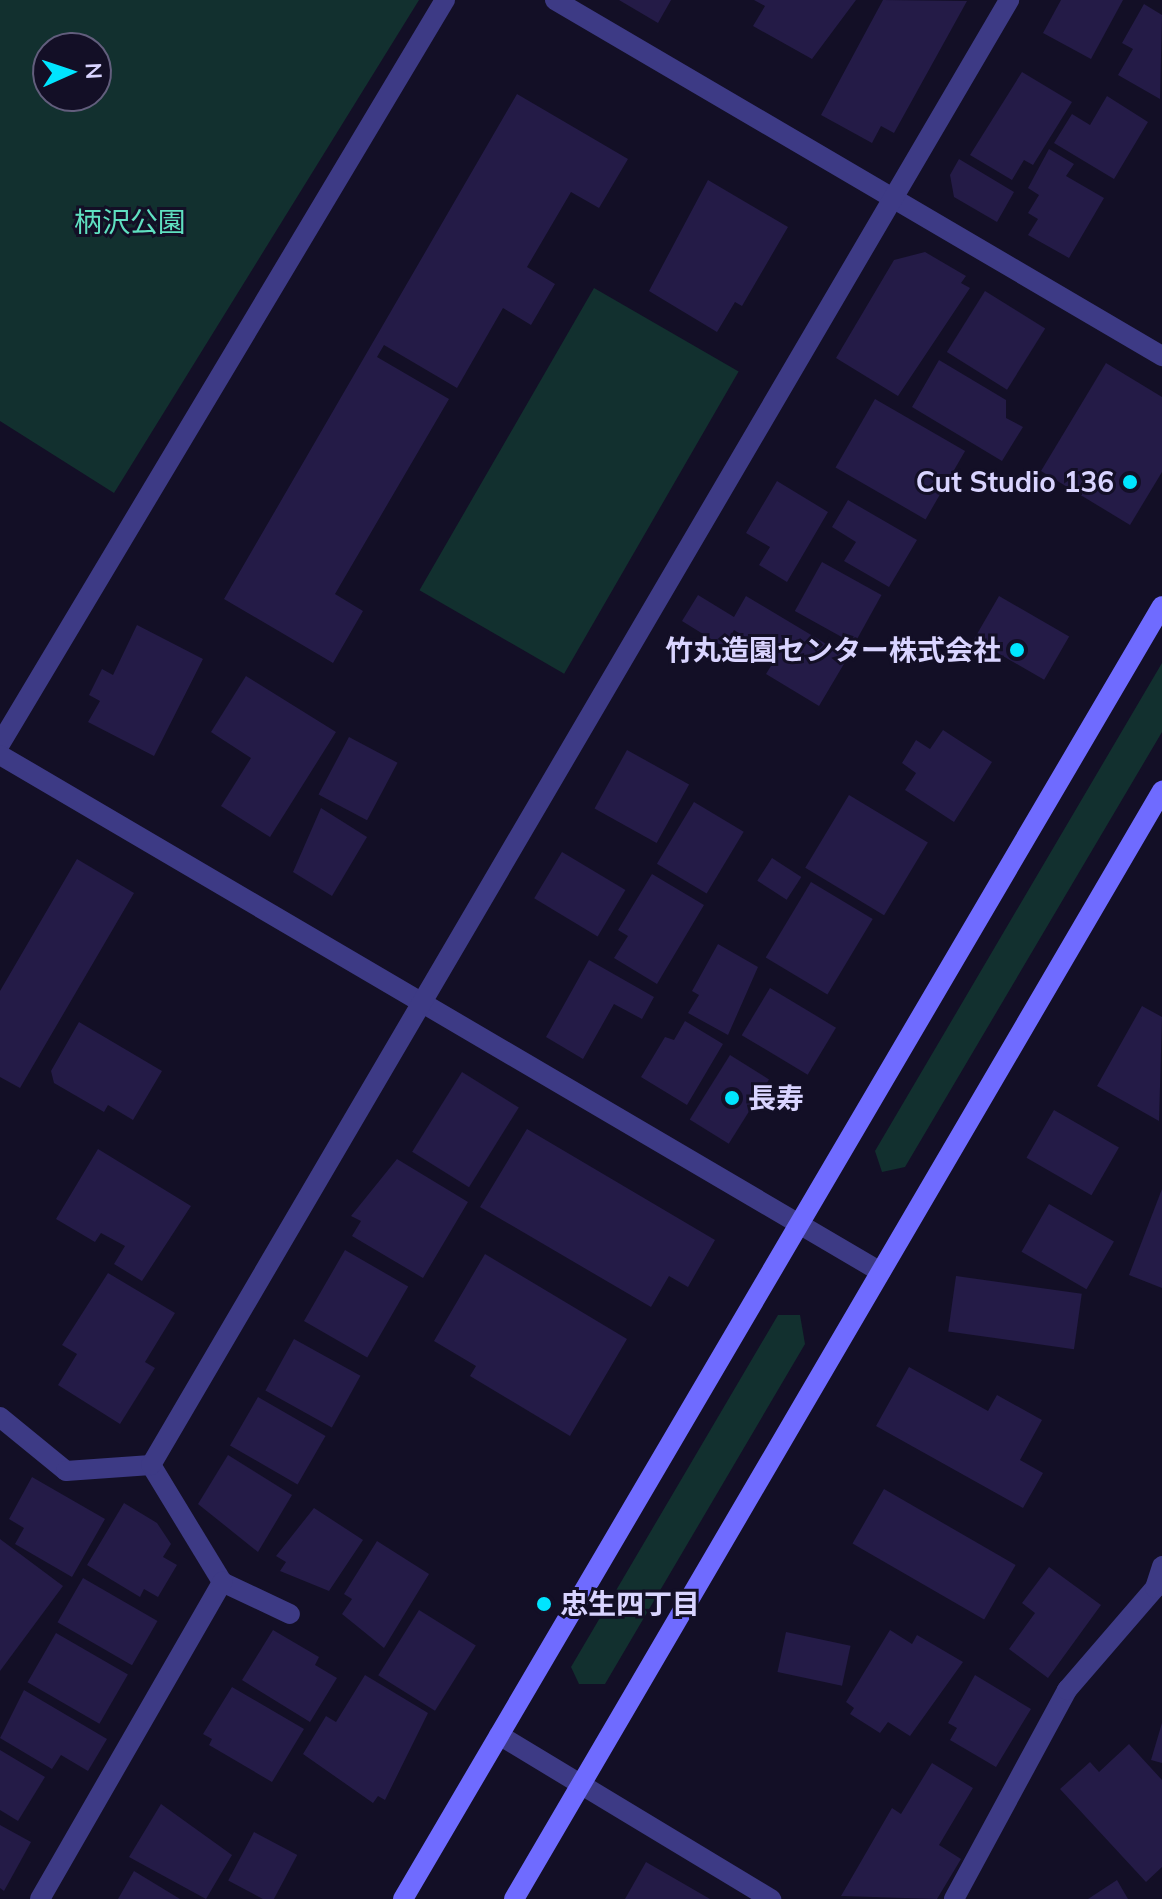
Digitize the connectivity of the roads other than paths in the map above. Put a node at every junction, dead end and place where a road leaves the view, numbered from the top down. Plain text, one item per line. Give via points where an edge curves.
1 (445, 0) edge
2 (555, 0) edge
3 (1009, 0) edge
4 (888, 196) junction
5 (1162, 356) edge
6 (1162, 606) edge
7 (0, 744) edge
8 (0, 755) edge
9 (1162, 791) edge
10 (422, 1003) junction
11 (800, 1224) junction
12 (881, 1272) junction
13 (0, 1417) edge
14 (151, 1465) junction
15 (1162, 1566) edge
16 (222, 1582) junction
17 (290, 1614) dead end
18 (499, 1735) junction
19 (580, 1786) junction
20 (40, 1899) edge
21 (403, 1899) edge
22 (514, 1899) edge
23 (771, 1899) edge
24 (954, 1899) edge

1 - 7 street
2 - 4 street
3 - 4 street
4 - 5 street
4 - 10 street
6 - 11 street
8 - 10 street
9 - 12 street
10 - 11 street
10 - 14 street
11 - 12 street
11 - 18 street
12 - 19 street
13 - 14 street via 66,1471
14 - 16 street
15 - 24 street via 1155,1588 1067,1690
16 - 17 street
16 - 20 street
18 - 19 street
18 - 21 street
19 - 22 street
19 - 23 street

